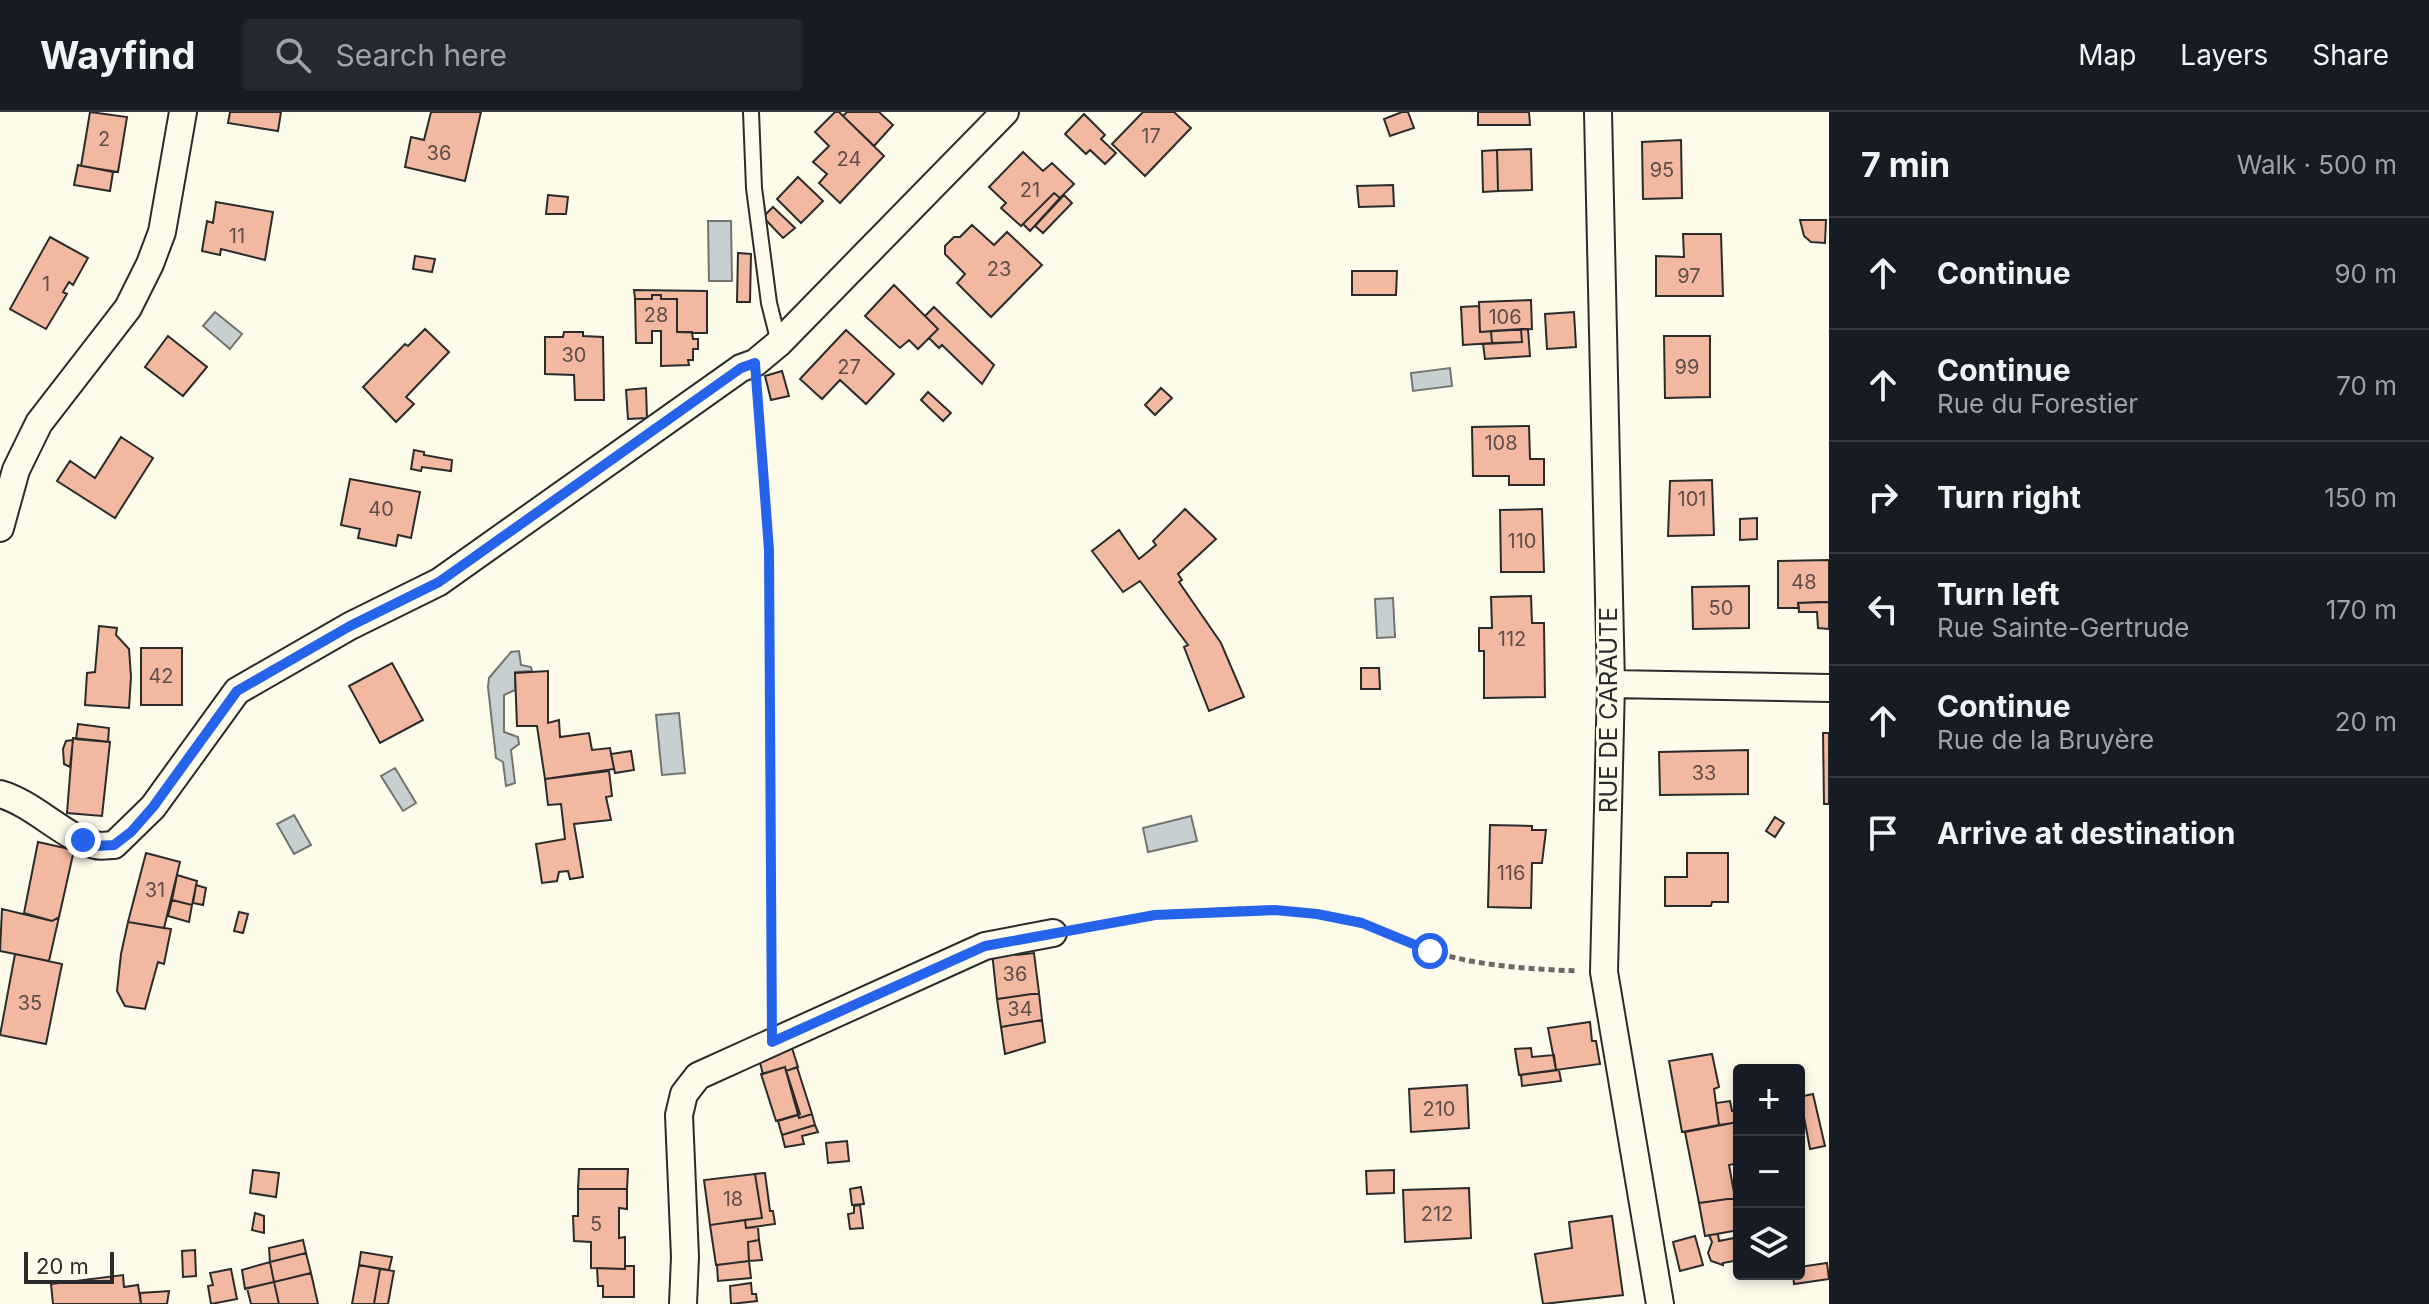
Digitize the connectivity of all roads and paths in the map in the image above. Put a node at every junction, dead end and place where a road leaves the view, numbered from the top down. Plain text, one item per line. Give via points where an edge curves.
1 (183, 112) edge
2 (751, 112) edge
3 (1005, 112) edge
4 (1598, 112) edge
5 (779, 343) junction
6 (755, 363) junction
7 (0, 528) edge
8 (1611, 684) junction
9 (1829, 688) edge
10 (0, 794) edge
11 (1053, 933) joint
12 (1604, 972) junction
13 (772, 1042) junction
14 (683, 1304) edge
15 (1660, 1304) edge

1 - 7 street via 162,232 150,264 128,308 39,423 16,470
2 - 5 lane via 754,188
3 - 5 street
4 - 8 street, RUE DE CARAUTE
5 - 6 street
6 - 10 street via 439,582 237,691 153,807 114,845 96,846
6 - 13 path via 769,550
8 - 9 street
8 - 12 street, RUE DE CARAUTE
11 - 12 path via 1155,915 1275,910 1362,923 1430,951 1471,961
11 - 13 street via 985,946
12 - 15 street, RUE DE CARAUTE
13 - 14 street via 698,1076 684,1094 679,1115

